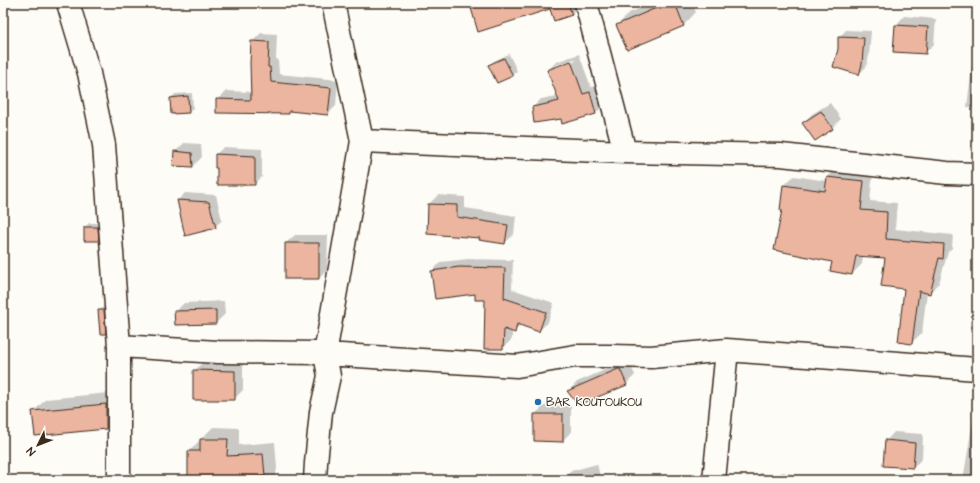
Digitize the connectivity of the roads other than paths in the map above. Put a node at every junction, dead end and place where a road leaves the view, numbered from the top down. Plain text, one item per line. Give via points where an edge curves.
1 (68, 3) edge
2 (333, 3) edge
3 (586, 3) edge
4 (362, 141) junction
5 (625, 152) junction
6 (977, 174) edge
7 (119, 346) junction
8 (727, 350) junction
9 (325, 354) junction
10 (977, 369) edge
11 (119, 480) edge
12 (316, 480) edge
13 (714, 480) edge

1 - 7 street via 89,73 104,145
2 - 4 street
3 - 5 street
4 - 5 street
4 - 9 street
5 - 6 street via 780,155
7 - 9 street via 218,352
7 - 11 street
8 - 9 street via 651,357 575,356 517,366
8 - 10 street
8 - 13 street
9 - 12 street via 329,376 321,412

